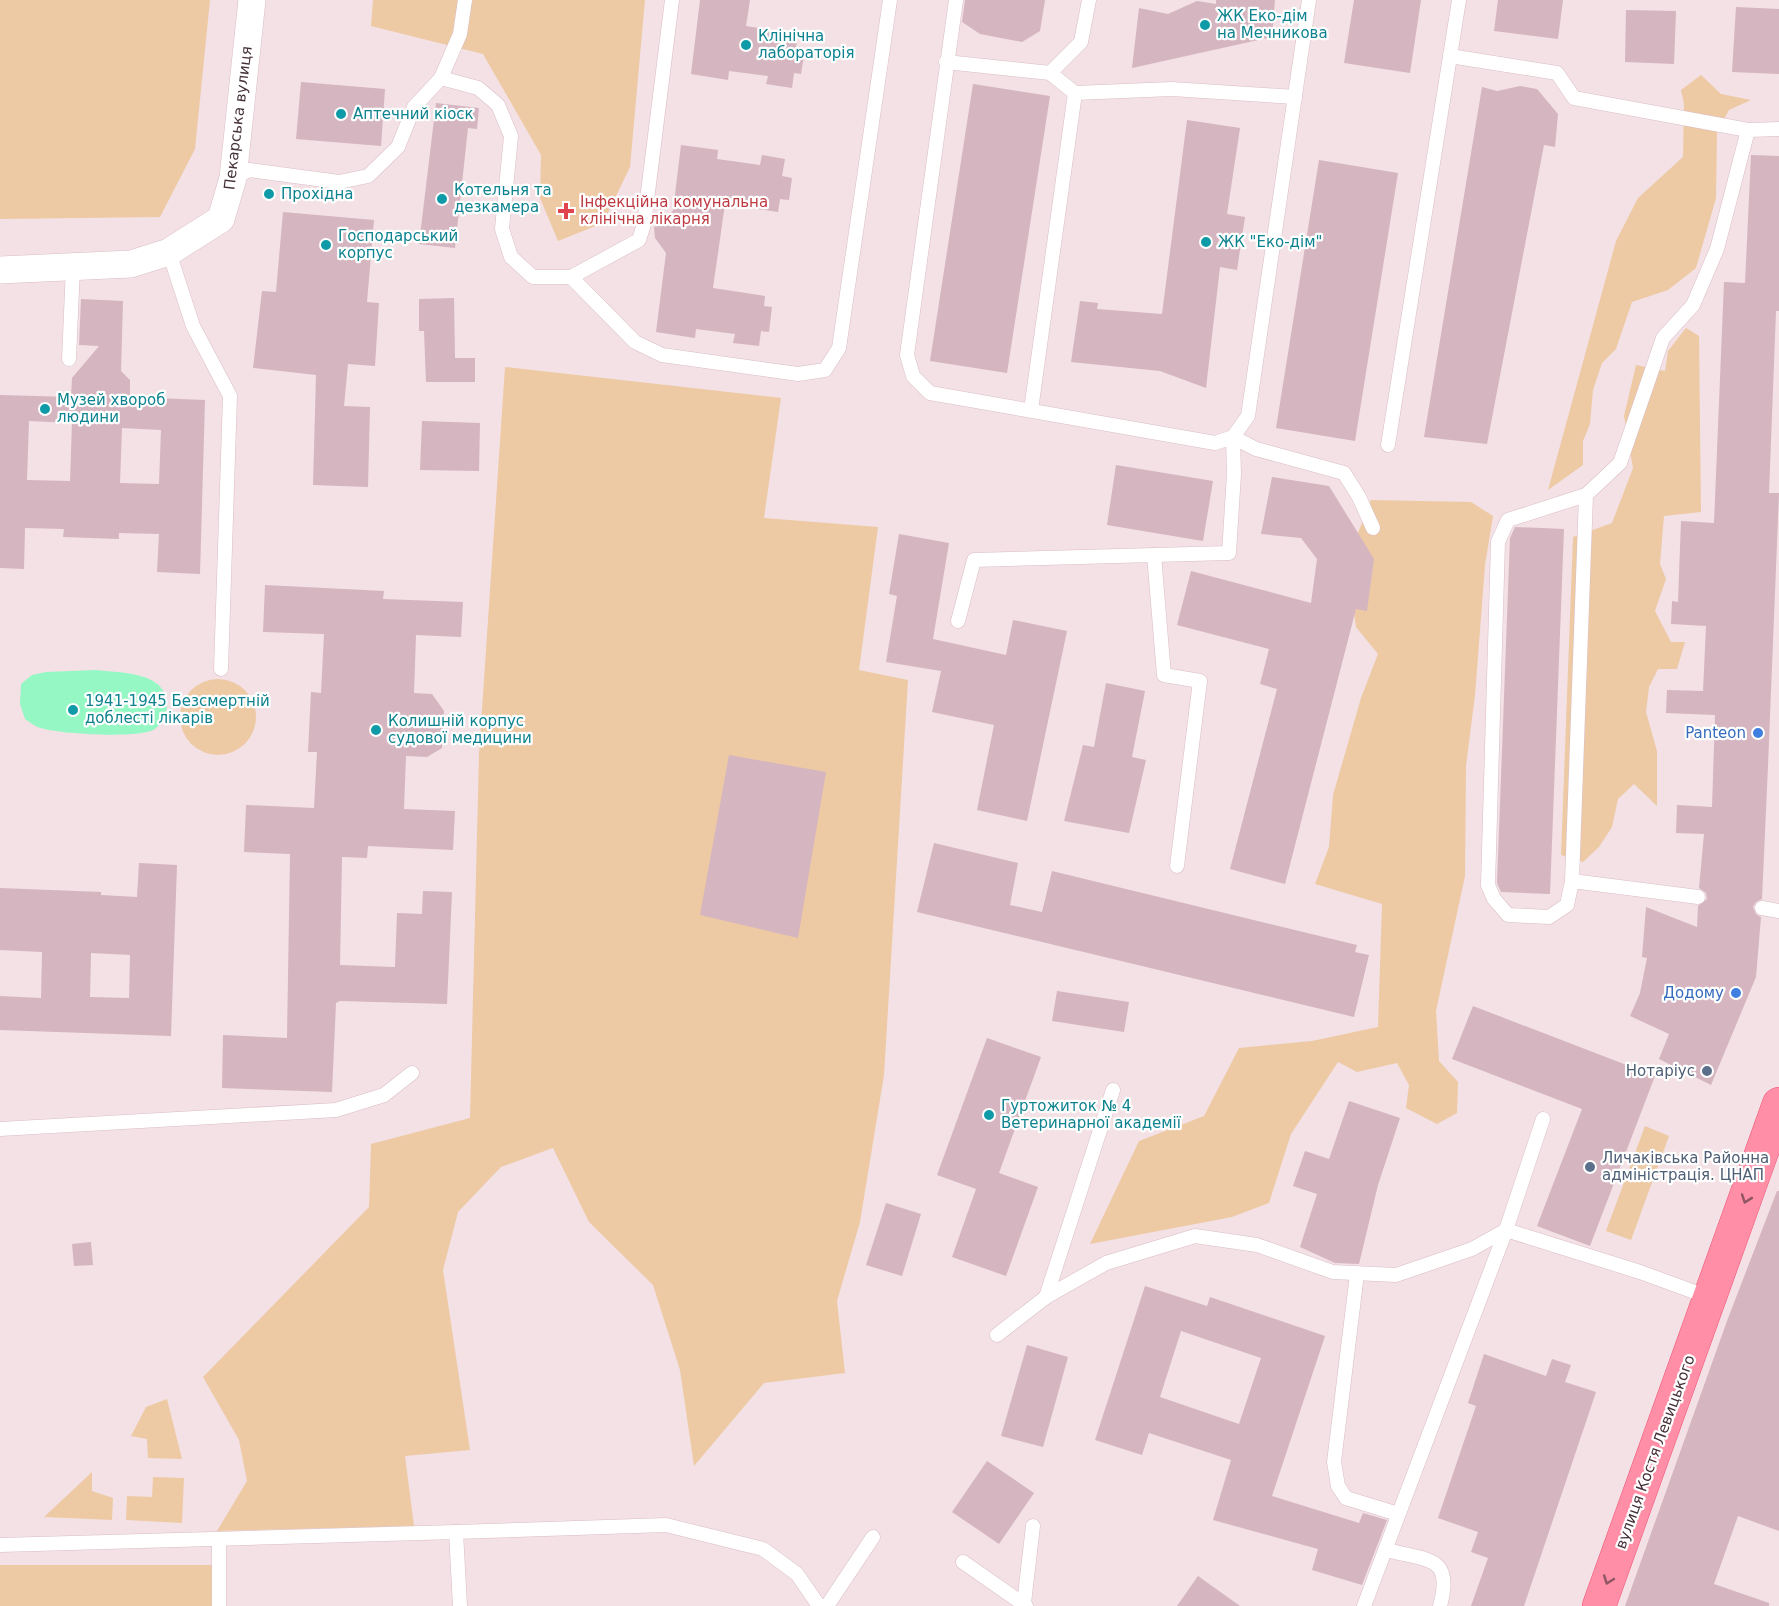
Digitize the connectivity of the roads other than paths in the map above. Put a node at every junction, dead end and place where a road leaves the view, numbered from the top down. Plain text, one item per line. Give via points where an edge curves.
1 (252, 0) edge
2 (465, 0) edge
3 (672, 0) edge
4 (890, 0) edge
5 (956, 0) edge
6 (1089, 0) edge
7 (1309, 0) edge
8 (1459, 0) edge
9 (1450, 56) junction
10 (946, 62) junction
11 (1050, 73) junction
12 (441, 78) junction
13 (1075, 93) junction
14 (1295, 97) junction
15 (1779, 129) edge
16 (1748, 130) junction
17 (233, 178) junction
18 (169, 252) junction
19 (73, 267) junction
20 (0, 270) edge
21 (571, 277) junction
22 (69, 359) dead end
23 (1031, 410) junction
24 (1233, 437) junction
25 (1389, 445) dead end
26 (1586, 495) junction
27 (1373, 528) dead end
28 (1154, 555) junction
29 (958, 621) dead end
30 (221, 669) dead end
31 (1178, 866) dead end
32 (1572, 880) junction
33 (1698, 897) dead end
34 (1762, 908) dead end
35 (1779, 911) edge
36 (412, 1073) dead end
37 (1113, 1090) dead end
38 (1779, 1104) edge
39 (1542, 1119) dead end
40 (0, 1129) edge
41 (1506, 1230) junction
42 (1357, 1274) junction
43 (1046, 1297) junction
44 (1711, 1298) junction
45 (997, 1335) dead end
46 (1398, 1514) junction
47 (1034, 1526) dead end
48 (456, 1532) junction
49 (873, 1537) dead end
50 (219, 1539) junction
51 (0, 1545) edge
52 (1387, 1550) junction
53 (963, 1562) dead end
54 (1025, 1605) edge
55 (219, 1606) edge
56 (460, 1606) edge
57 (819, 1606) edge
58 (826, 1606) edge
59 (1364, 1606) edge
60 (1440, 1606) edge
61 (1599, 1606) edge

1 - 17 street, Пекарська вулиця
2 - 12 lane via 460,34
3 - 21 lane via 639,240
4 - 21 lane via 840,348 825,370 798,374 662,355 636,342
5 - 10 lane
6 - 11 lane via 1082,42
7 - 14 lane
8 - 9 lane
9 - 16 lane via 1557,73 1574,98
9 - 25 lane
10 - 11 lane
10 - 23 lane via 907,355 913,375 930,393
11 - 13 lane
12 - 17 lane via 414,107 398,147 368,176 339,182 249,170
12 - 21 lane via 478,88 498,105 511,136 502,229 511,257 533,277
13 - 14 lane via 1172,89
13 - 23 lane
14 - 24 lane via 1248,416
15 - 16 lane
16 - 26 lane via 1717,249 1693,305 1663,338 1620,463
17 - 18 street, Пекарська вулиця via 220,219
18 - 19 street, Пекарська вулиця via 131,264
18 - 30 lane via 193,326 230,396
19 - 20 street, Пекарська вулиця
19 - 22 lane
23 - 24 lane via 1215,442
24 - 27 lane via 1256,449 1344,473
24 - 28 lane via 1229,553
26 - 32 lane
26 - 32 lane via 1508,520 1498,542 1488,885 1508,915 1550,917 1567,905
28 - 29 lane via 974,560
28 - 31 lane via 1164,675 1200,681
32 - 33 lane
34 - 35 lane
36 - 40 lane via 384,1095 336,1110
37 - 43 lane
38 -> 44 main road, вулиця Костя Левицького
39 - 41 lane
41 - 42 lane via 1472,1249 1396,1275
41 - 44 lane
41 - 46 lane
42 - 43 lane via 1333,1272 1257,1245 1195,1236 1106,1263
42 - 46 lane via 1334,1462 1338,1486 1346,1498
43 - 45 lane
44 -> 61 main road, вулиця Костя Левицького
46 - 52 lane
47 - 54 lane
48 - 50 lane
48 - 56 lane
48 - 57 lane via 666,1525 764,1550 797,1574
49 - 58 lane
50 - 51 lane
50 - 55 lane
52 - 59 lane
52 - 60 lane via 1436,1563 1444,1572
53 - 54 lane

